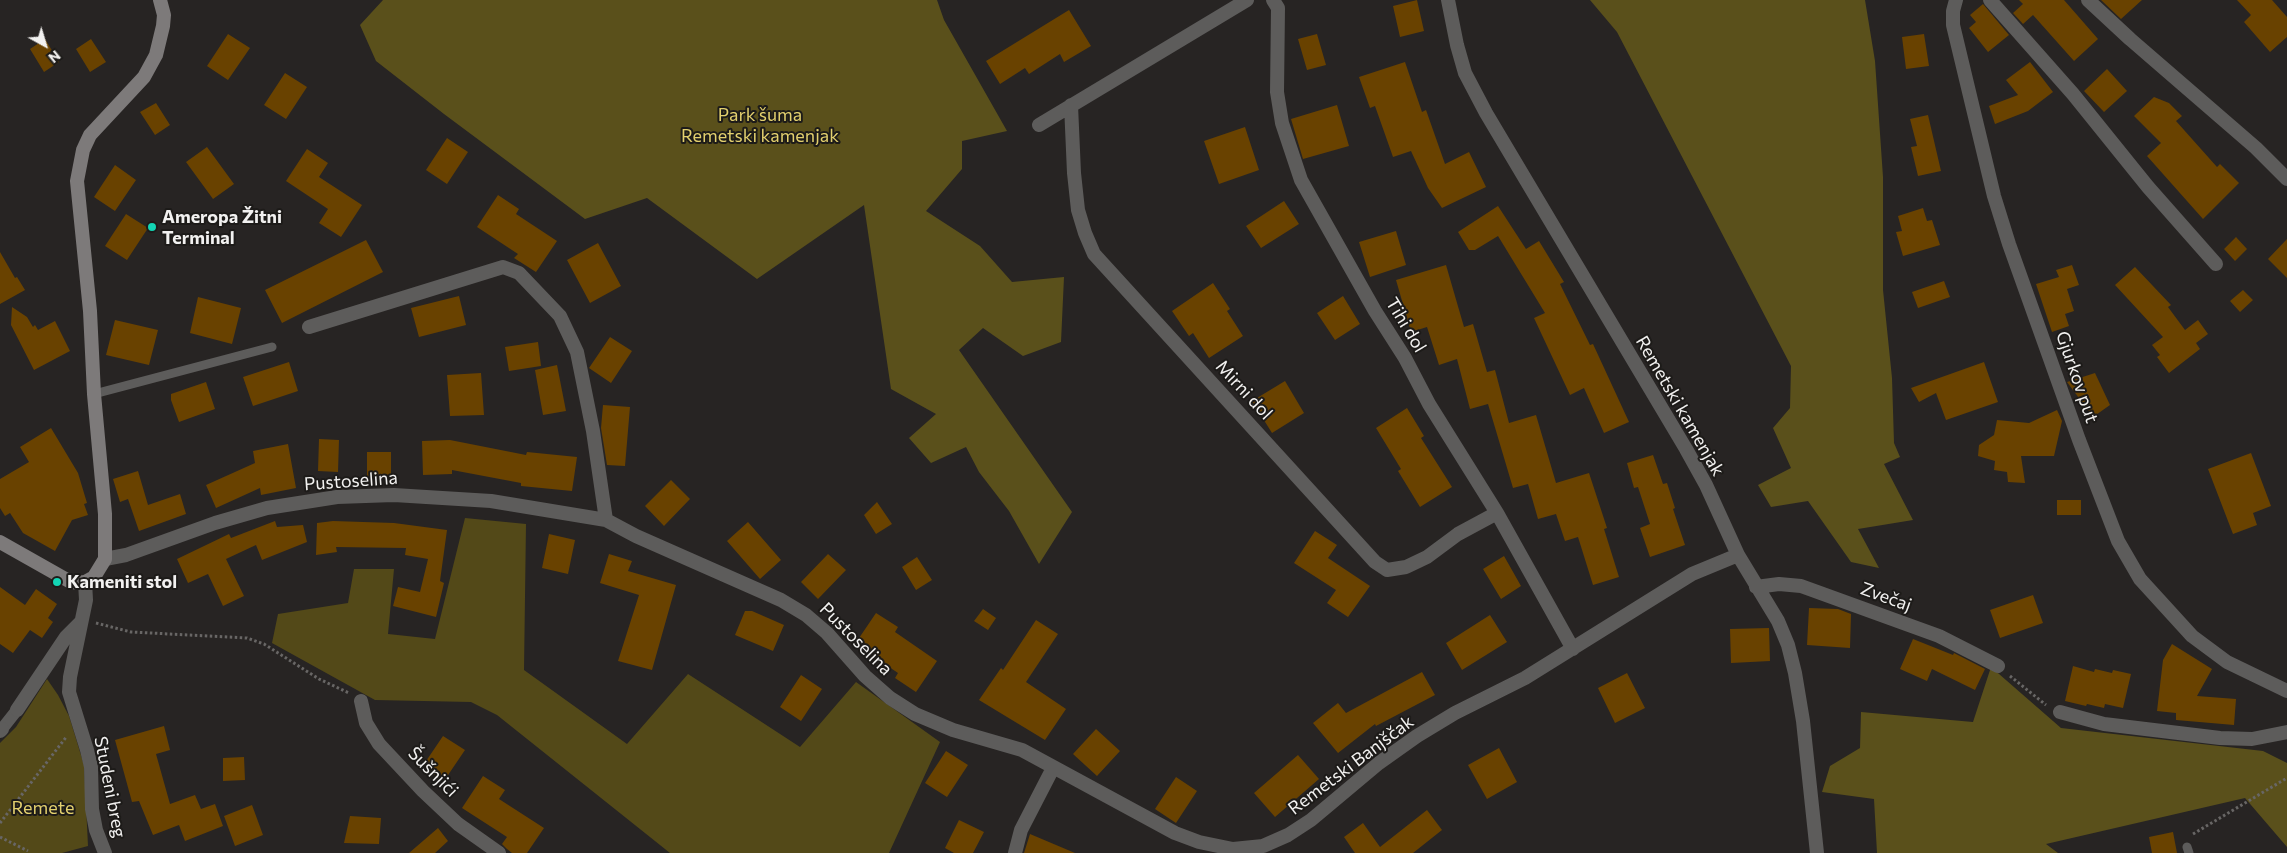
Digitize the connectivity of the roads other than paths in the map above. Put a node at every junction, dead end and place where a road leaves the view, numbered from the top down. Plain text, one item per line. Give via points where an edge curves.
1 (1247, 0) edge
2 (1273, 0) edge
3 (1448, 0) edge
4 (1956, 0) edge
5 (1990, 0) edge
6 (2088, 0) edge
7 (162, 1) edge
8 (1071, 105) junction
9 (1039, 124) dead end
10 (2287, 179) edge
11 (2216, 264) dead end
12 (309, 328) dead end
13 (272, 347) dead end
14 (94, 394) junction
15 (1497, 513) junction
16 (606, 520) junction
17 (0, 542) edge
18 (1738, 555) junction
19 (105, 560) junction
20 (85, 582) junction
21 (1756, 587) junction
22 (81, 620) junction
23 (1573, 649) junction
24 (1998, 666) road end
25 (2287, 691) edge
26 (361, 701) road end
27 (17, 710) joint
28 (2057, 711) road end
29 (1, 730) edge
30 (2287, 732) edge
31 (1053, 768) junction
32 (105, 853) edge
33 (499, 853) edge
34 (1016, 853) edge
35 (1817, 853) edge

1 - 8 street
2 - 15 street, Tihi dol via 1278,8 1276,64 1281,116 1301,180 1433,412
3 - 18 street, Remetski kamenjak via 1465,73 1690,456
4 - 25 street, Gjurkov put via 1953,25 1997,205 2118,541 2140,579 2192,636 2227,662
5 - 11 street
6 - 10 street
7 - 14 main road via 161,42 144,77 90,135 80,163 77,181 90,311
8 - 9 street
8 - 15 street, Mirni dol via 1078,210 1094,254 1375,562 1387,570 1406,567
12 - 16 street via 503,267 519,273 560,316 577,352
13 - 14 lane
14 - 19 main road via 105,514
15 - 23 street, Tihi dol
16 - 19 street, Pustoselina via 490,501 394,495 337,498 267,508
16 - 31 street, Pustoselina via 781,600 806,615 827,633 865,676 915,714 953,730 1022,750
17 - 20 main road via 69,581
18 - 21 street, Remetski kamenjak
18 - 23 street, Remetski Banjščak via 1692,574
19 - 20 main road via 94,577
20 - 22 street, Studeni breg via 86,600
21 - 24 street, Zvečaj via 1801,586 1939,636
21 - 35 street, Remetski kamenjak via 1778,621 1795,674
22 - 27 street
22 - 32 street, Studeni breg via 69,692 91,767 92,809
23 - 31 street, Remetski Banjščak via 1417,736 1379,763 1312,820 1262,846 1232,849 1199,842 1175,833
26 - 33 street, Šušnjići via 366,723 378,744 458,824
27 - 29 street
28 - 30 street via 2104,724 2211,737 2252,739
31 - 34 street via 1021,830

